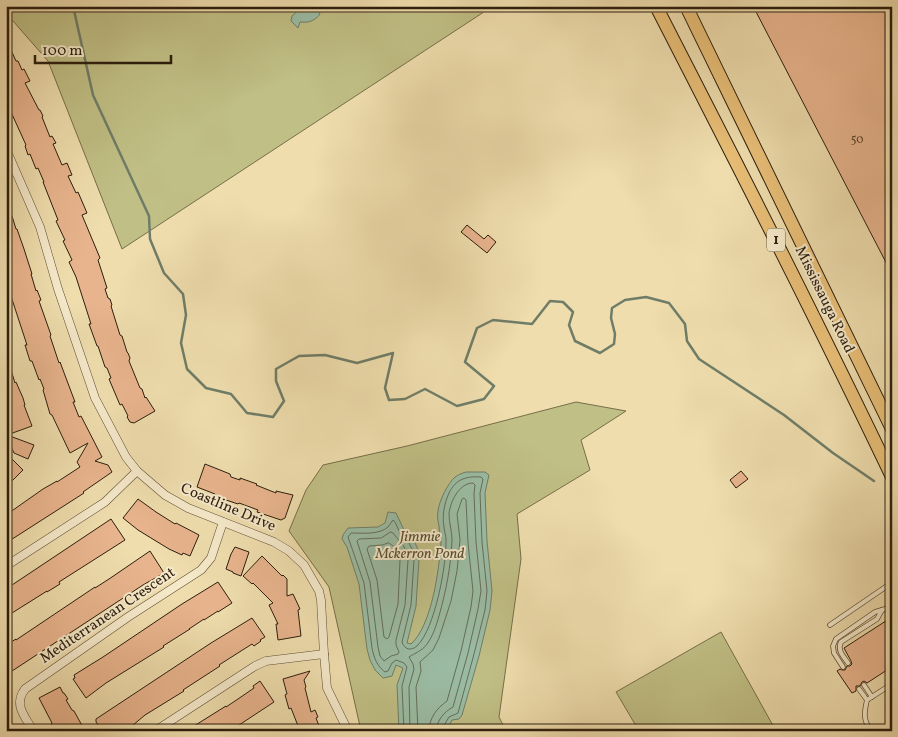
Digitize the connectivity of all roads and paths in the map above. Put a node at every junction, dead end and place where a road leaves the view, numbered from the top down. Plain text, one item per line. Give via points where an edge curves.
1 (656, 6) edge
2 (686, 6) edge
3 (6, 149) edge
4 (15, 168) junction
5 (6, 172) edge
6 (888, 413) edge
7 (892, 429) edge
8 (137, 471) junction
9 (892, 477) edge
10 (223, 522) junction
11 (6, 566) edge
12 (892, 594) edge
13 (892, 607) edge
14 (882, 610) junction
15 (830, 625) dead end
16 (862, 628) junction
17 (866, 634) dead end
18 (324, 654) junction
19 (848, 663) dead end
20 (843, 667) dead end
21 (892, 684) edge
22 (864, 685) dead end
23 (859, 689) dead end
24 (872, 696) junction
25 (867, 700) junction
26 (34, 731) edge
27 (155, 731) edge
28 (348, 731) edge
29 (871, 731) edge

1 - 9 main road, Mississauga Road / 1
2 - 6 main road, Mississauga Road / 1
3 - 4 street, Coastline Drive
4 - 5 street
4 - 8 street, Coastline Drive via 40,227 95,398 126,457
6 - 7 main road, Mississauga Road / 1
8 - 10 street, Coastline Drive via 165,495
8 - 11 street via 105,502
10 - 18 street, Coastline Drive via 284,547 304,565 319,591
10 - 26 street, Mediterranean Crescent via 211,558 201,570 25,689 21,694 20,707
12 - 15 lane via 887,586
13 - 14 lane
14 - 16 lane via 878,618
14 - 20 lane via 836,639 834,653
16 - 17 lane
16 - 19 lane via 839,646
18 - 27 street via 266,661 255,666
18 - 28 street, Coastline Drive via 327,688
21 - 24 lane
22 - 24 lane
23 - 25 lane
24 - 25 lane
25 - 29 lane via 864,714

